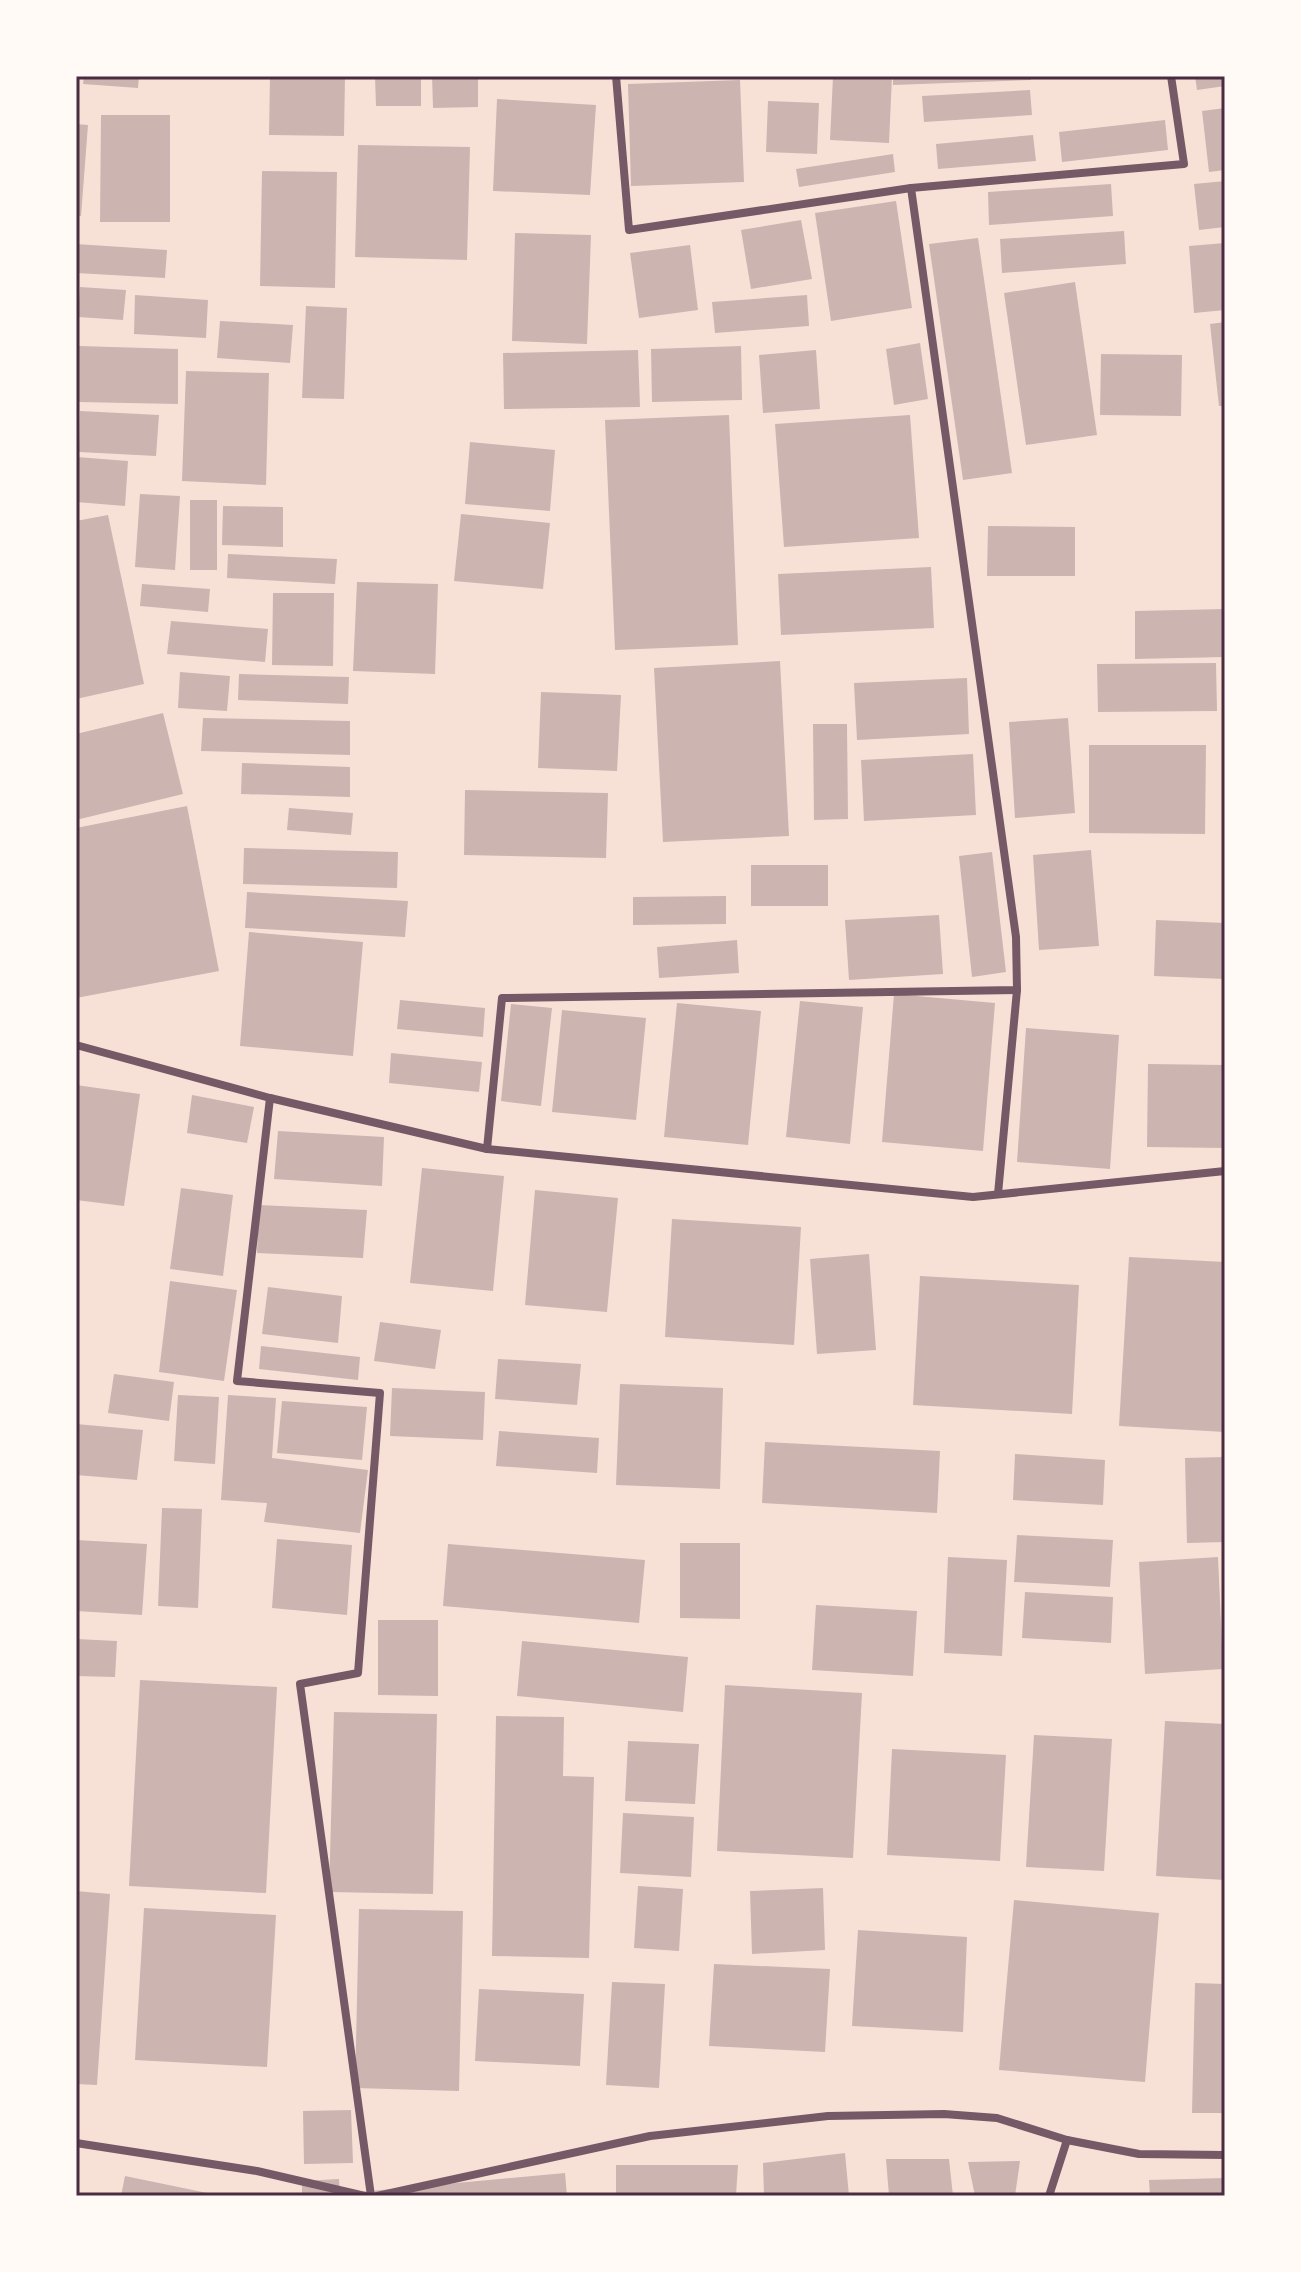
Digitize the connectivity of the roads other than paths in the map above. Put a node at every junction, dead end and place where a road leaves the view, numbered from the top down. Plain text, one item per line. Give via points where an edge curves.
1 (616, 76) edge
2 (1171, 76) edge
3 (911, 188) junction
4 (1017, 990) junction
5 (76, 1045) edge
6 (270, 1098) junction
7 (487, 1149) junction
8 (1225, 1171) edge
9 (998, 1194) junction
10 (1067, 2140) junction
11 (76, 2143) edge
12 (1225, 2155) edge
13 (368, 2196) edge
14 (377, 2196) edge
15 (1049, 2196) edge

1 - 3 street via 629,230
2 - 3 street via 1184,164
3 - 4 street via 1016,937
4 - 7 street via 502,998
4 - 9 street
5 - 6 street
6 - 7 street
6 - 13 street via 237,1381 380,1393 358,1673 300,1684
7 - 9 street via 973,1197
8 - 9 street
10 - 12 street via 1139,2154
10 - 14 street via 997,2118 828,2116 650,2136
10 - 15 street
11 - 13 street via 257,2171

